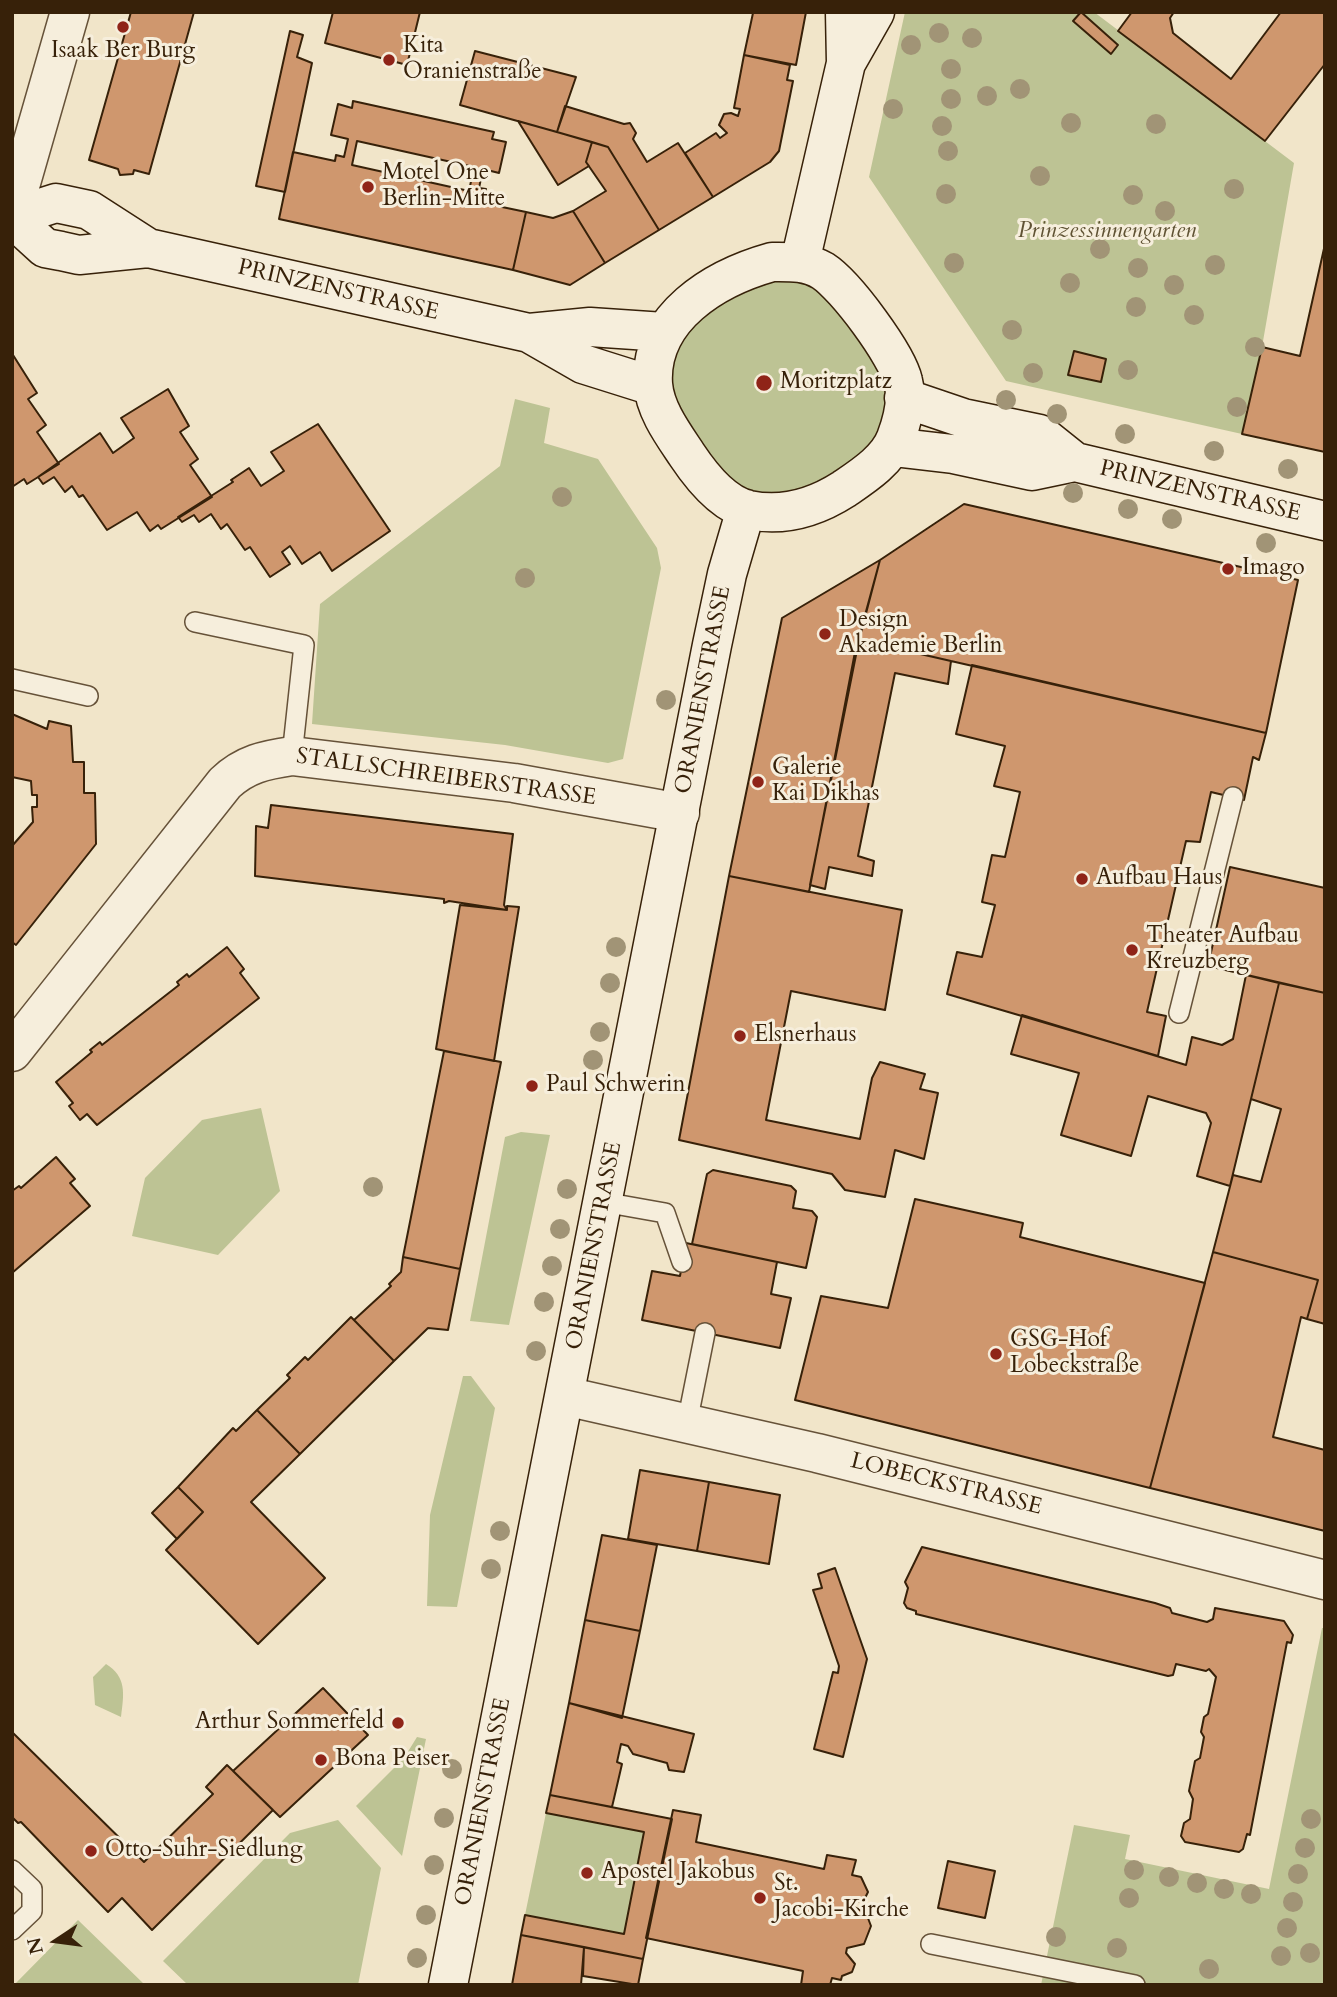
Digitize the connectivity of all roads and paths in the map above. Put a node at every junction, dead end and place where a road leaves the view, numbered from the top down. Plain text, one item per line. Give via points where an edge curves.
1 (70, 12) edge
2 (845, 12) edge
3 (875, 12) edge
4 (846, 63) junction
5 (12, 216) edge
6 (800, 262) junction
7 (664, 332) junction
8 (529, 333) junction
9 (653, 386) junction
10 (904, 398) junction
11 (893, 447) junction
12 (1075, 462) junction
13 (746, 509) junction
14 (1325, 521) edge
15 (195, 622) dead end
16 (12, 679) edge
17 (88, 696) dead end
18 (292, 756) junction
19 (1233, 797) dead end
20 (680, 813) junction
21 (1179, 1013) dead end
22 (12, 1052) edge
23 (603, 1202) junction
24 (682, 1262) dead end
25 (705, 1333) dead end
26 (565, 1396) junction
27 (687, 1423) junction
28 (1325, 1580) edge
29 (12, 1870) edge
30 (12, 1930) edge
31 (931, 1944) dead end
32 (449, 1985) edge
33 (1135, 1985) edge

1 - 5 main road
2 - 4 main road
3 - 4 main road
4 - 6 main road
5 - 8 main road, PRINZENSTRASSE via 56,203 89,210 148,248
6 - 7 main road via 772,262 742,271 685,306
6 - 10 main road via 822,271 858,307 900,375
7 - 8 main road, PRINZENSTRASSE via 590,327
7 - 9 main road via 654,357
8 - 9 main road, PRINZENSTRASSE via 583,364
9 - 13 main road via 665,422 692,463 714,489
10 - 11 main road
10 - 12 main road, PRINZENSTRASSE via 964,418 1040,434
11 - 12 main road, PRINZENSTRASSE via 1032,471
11 - 13 main road via 856,481 821,503 781,512
12 - 14 main road, PRINZENSTRASSE
13 - 20 main road, ORANIENSTRASSE via 722,599
15 - 18 lane via 304,645
16 - 17 lane
18 - 20 main road, STALLSCHREIBERSTRASSE via 514,783
18 - 22 main road, STALLSCHREIBERSTRASSE via 257,761 225,783
19 - 21 lane
20 - 23 main road, ORANIENSTRASSE
23 - 24 lane via 666,1213
23 - 26 main road, ORANIENSTRASSE
25 - 27 lane
26 - 27 main road, LOBECKSTRASSE
26 - 32 main road, ORANIENSTRASSE
27 - 28 main road, LOBECKSTRASSE
29 - 30 lane via 32,1889 32,1911
31 - 33 lane

